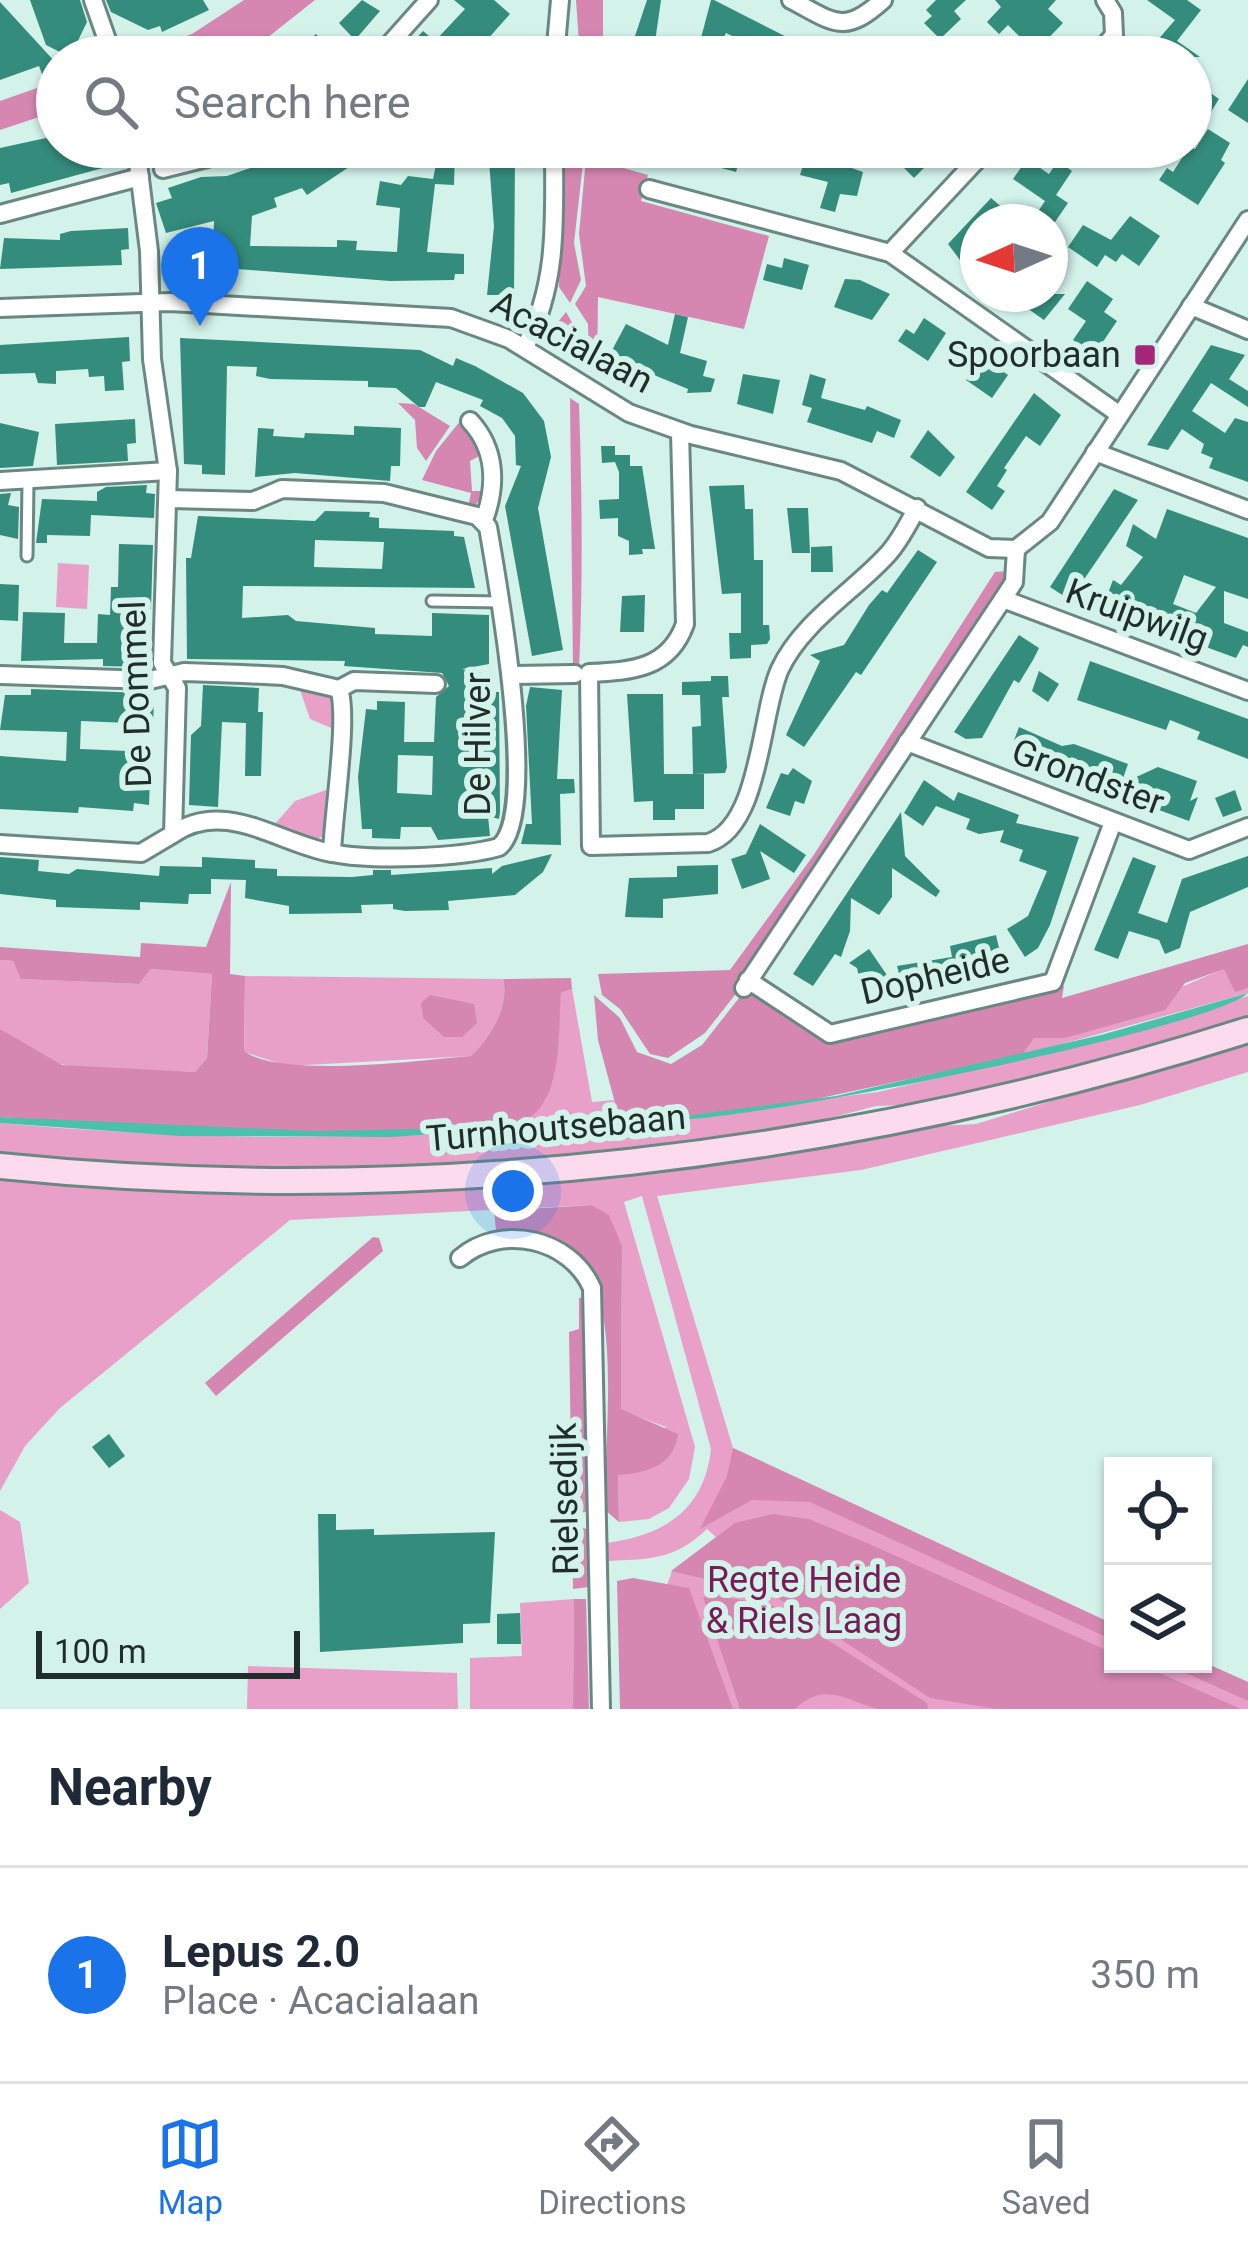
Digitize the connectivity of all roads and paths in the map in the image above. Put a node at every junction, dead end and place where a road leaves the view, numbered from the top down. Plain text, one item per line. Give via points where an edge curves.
1 (93, 0) edge
2 (429, 0) edge
3 (560, 0) edge
4 (791, 0) edge
5 (883, 0) edge
6 (1105, 0) edge
7 (106, 36) edge
8 (397, 36) edge
9 (556, 36) edge
10 (1113, 36) edge
11 (139, 168) edge
12 (167, 168) edge
13 (554, 168) edge
14 (969, 168) edge
15 (163, 169) dead end
16 (140, 177) junction
17 (649, 189) dead end
18 (0, 214) edge
19 (1248, 220) edge
20 (890, 253) junction
21 (149, 302) junction
22 (1191, 306) junction
23 (0, 308) edge
24 (1248, 330) edge
25 (525, 347) junction
26 (1120, 415) junction
27 (470, 422) dead end
28 (680, 432) junction
29 (1095, 452) junction
30 (168, 471) junction
31 (0, 481) edge
32 (28, 482) junction
33 (168, 500) junction
34 (917, 508) junction
35 (1248, 510) edge
36 (484, 520) junction
37 (1016, 549) junction
38 (28, 556) dead end
39 (1003, 599) junction
40 (432, 601) dead end
41 (502, 602) junction
42 (170, 674) junction
43 (582, 674) junction
44 (0, 675) edge
45 (513, 675) junction
46 (436, 684) dead end
47 (340, 689) junction
48 (1248, 691) edge
49 (907, 742) junction
50 (1113, 822) junction
51 (1248, 827) edge
52 (173, 833) junction
53 (0, 844) edge
54 (332, 854) junction
55 (1248, 1030) edge
56 (0, 1166) edge
57 (460, 1258) dead end
58 (601, 1709) edge

1 - 7 street
2 - 8 street
3 - 9 street
4 - 5 street via 842,25
6 - 10 street
11 - 16 street, De Dommel
12 - 15 street
13 - 25 street via 549,292
14 - 20 street
16 - 18 street
16 - 21 street, De Dommel
17 - 20 street
19 - 22 street
20 - 26 street
21 - 23 street, Acacialaan
21 - 25 street, Acacialaan via 426,314
21 - 30 street, De Dommel
22 - 24 street
22 - 26 street
25 - 28 street, Acacialaan via 603,400
26 - 29 street
27 - 36 street, De Hilver via 491,460
28 - 34 street, Acacialaan via 821,464
28 - 43 street via 687,606 681,635 643,668
29 - 35 street
29 - 37 street via 1050,522
30 - 32 street
30 - 33 street, De Dommel
31 - 32 street
32 - 38 lane
33 - 36 street via 253,501 282,489 384,493
33 - 42 street, De Dommel via 162,663
34 - 37 street, Acacialaan via 989,548
34 - 43 street via 886,556 791,649 746,797 719,839 591,846
36 - 41 street, De Hilver
37 - 39 street via 1014,582
39 - 48 street, Kruipwilg
39 - 49 street
40 - 41 lane
41 - 45 street, De Hilver
42 - 44 street
42 - 47 street via 283,676
42 - 52 street, De Dommel via 177,688
43 - 45 street
45 - 54 street, De Hilver via 513,824 505,843
46 - 47 street via 354,681
47 - 54 street
49 - 50 street, Grondster
49 - 50 street, Dopheide via 746,984 830,1034 1053,982
50 - 51 street, Grondster via 1189,850
52 - 53 street, De Dommel via 141,853
52 - 54 street, De Hilver via 200,822 253,824
55 - 56 main road, Turnhoutsebaan via 938,1113 648,1159 370,1180
57 - 58 street, Rielsedijk via 490,1240 538,1243 572,1258 592,1288

